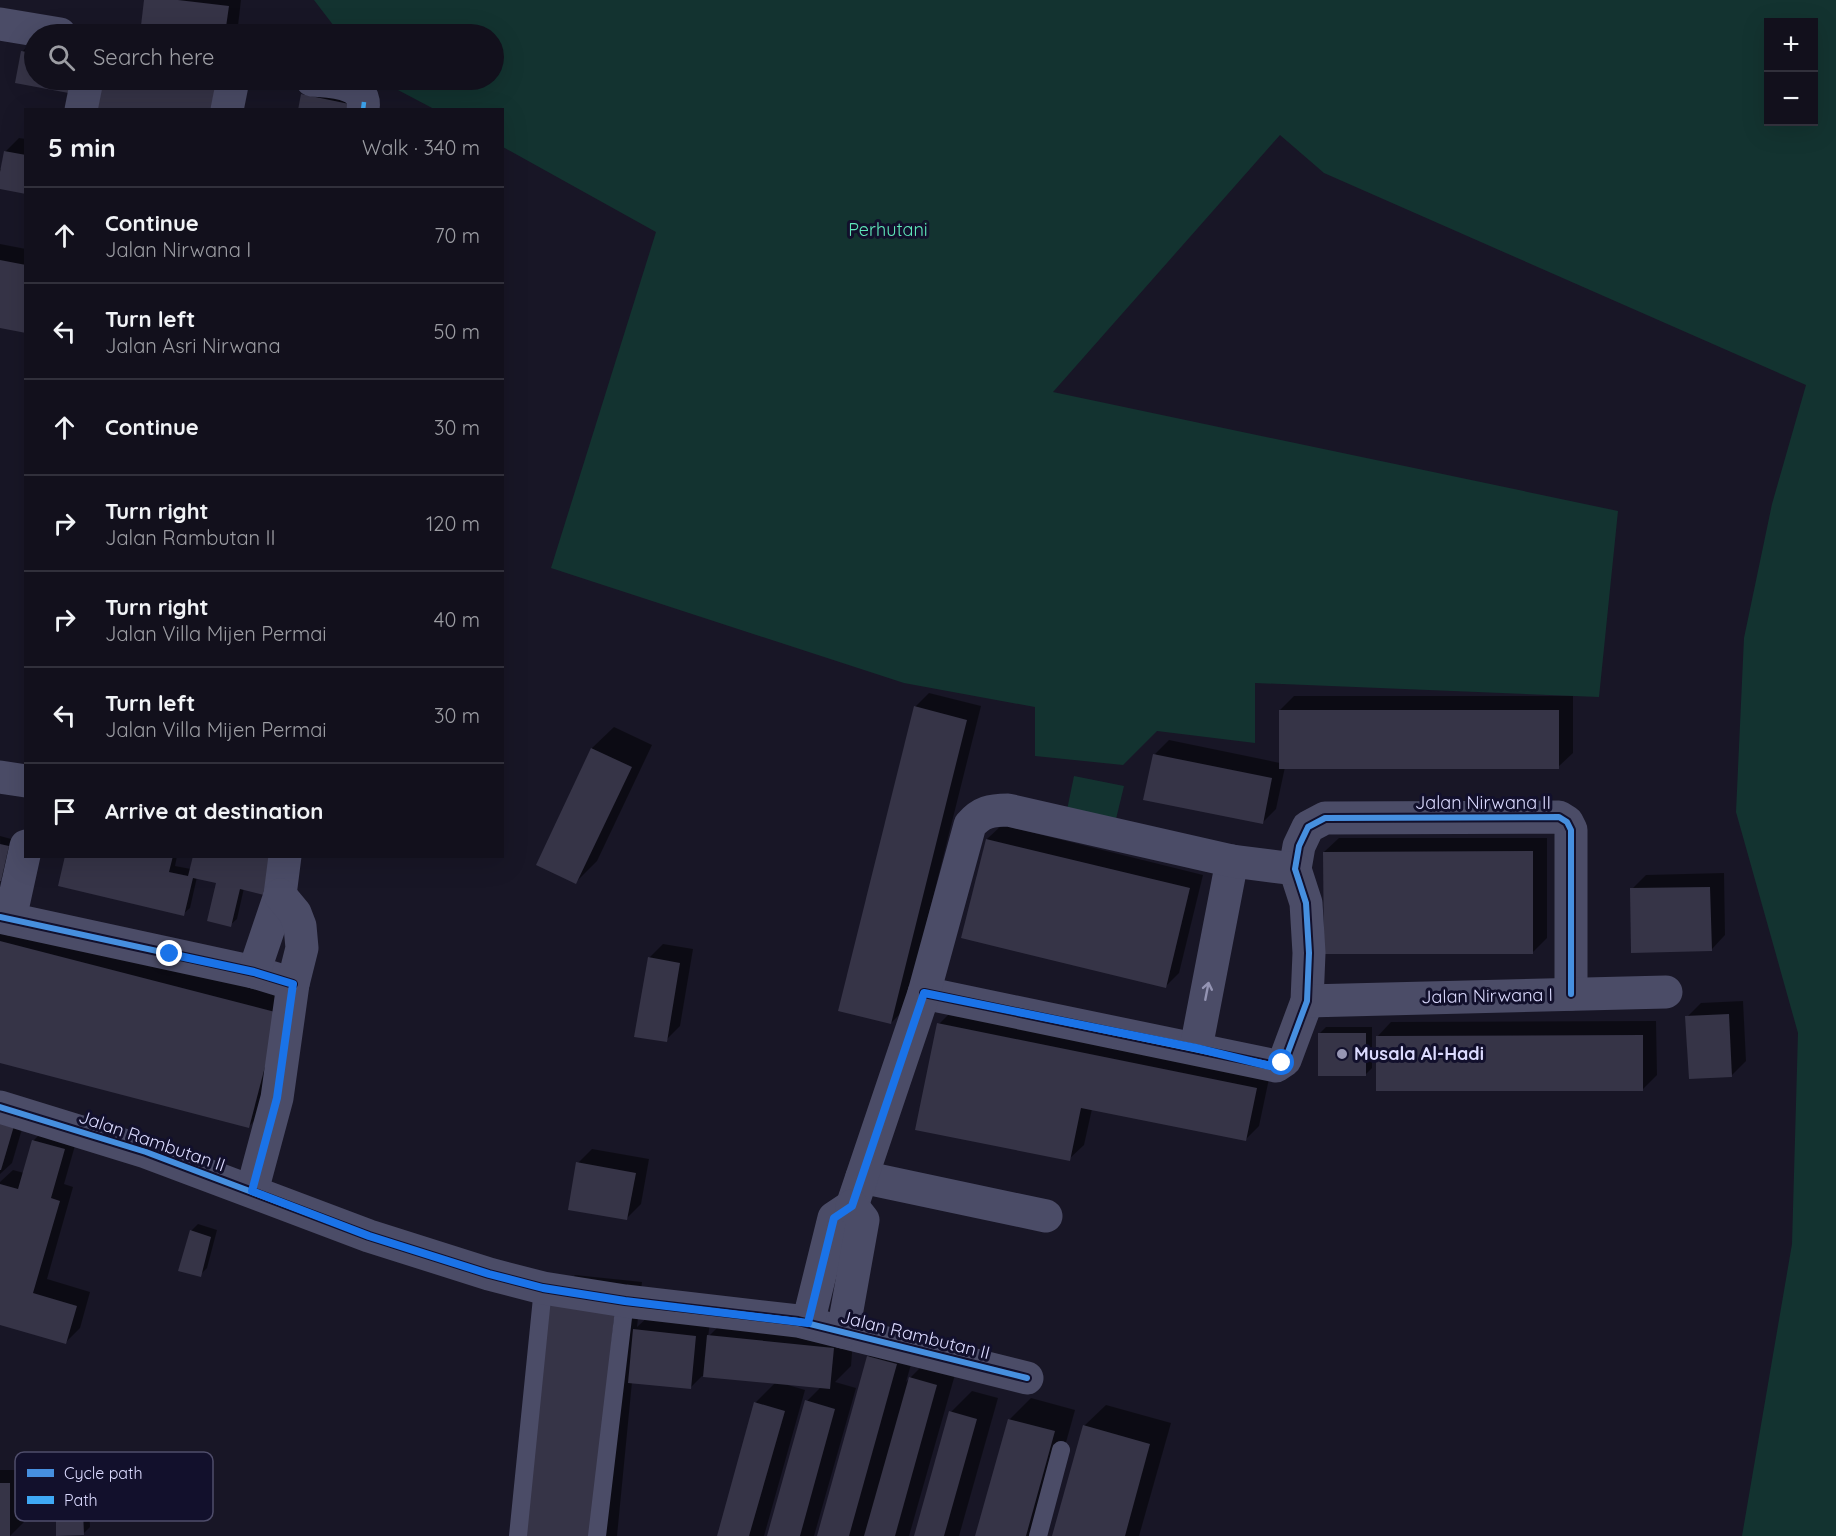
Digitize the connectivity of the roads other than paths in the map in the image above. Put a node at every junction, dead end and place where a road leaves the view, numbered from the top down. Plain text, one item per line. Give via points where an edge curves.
1 (0, 24) edge
2 (24, 28) edge
3 (85, 90) edge
4 (231, 90) edge
5 (356, 90) edge
6 (364, 106) edge
7 (81, 108) edge
8 (227, 108) edge
9 (0, 777) edge
10 (24, 781) edge
11 (24, 853) edge
12 (285, 858) edge
13 (1232, 861) junction
14 (1294, 869) junction
15 (280, 894) junction
16 (5, 918) edge
17 (254, 972) junction
18 (293, 984) junction
19 (1666, 992) dead end
20 (924, 993) junction
21 (1571, 994) junction
22 (1307, 1001) junction
23 (1196, 1048) junction
24 (0, 1107) edge
25 (252, 1191) junction
26 (857, 1192) junction
27 (1046, 1216) dead end
28 (543, 1288) junction
29 (625, 1301) junction
30 (808, 1323) junction
31 (843, 1332) junction
32 (1027, 1378) dead end
33 (1061, 1450) dead end
34 (518, 1536) edge
35 (597, 1536) edge
36 (1038, 1536) edge

1 - 2 street
3 - 7 street
4 - 8 street
5 - 6 street
9 - 10 street
11 - 16 street
12 - 15 street
13 - 14 street
13 - 20 street via 1008,810 979,815 970,825
23 -> 13 street
14 - 21 street, Jalan Nirwana II via 1308,827 1325,818 1559,817 1571,830
14 - 22 street via 1306,903
15 - 17 street
15 - 18 street via 300,926 302,948
16 - 17 street
17 - 18 street
18 - 25 street via 277,1098
19 - 21 street, Jalan Nirwana I
20 - 23 street
20 - 26 street
21 - 22 street, Jalan Nirwana I
22 - 23 street via 1285,1060 1276,1066
24 - 25 street, Jalan Rambutan II via 146,1152
25 - 28 street, Jalan Rambutan II via 380,1239
26 - 27 street
26 - 30 street via 834,1218
26 - 31 street via 863,1220
28 - 29 street, Jalan Rambutan II
28 - 34 lane
29 - 30 street, Jalan Rambutan II
29 - 35 lane
30 - 31 street, Jalan Rambutan II
31 - 32 street, Jalan Rambutan II
33 - 36 lane

